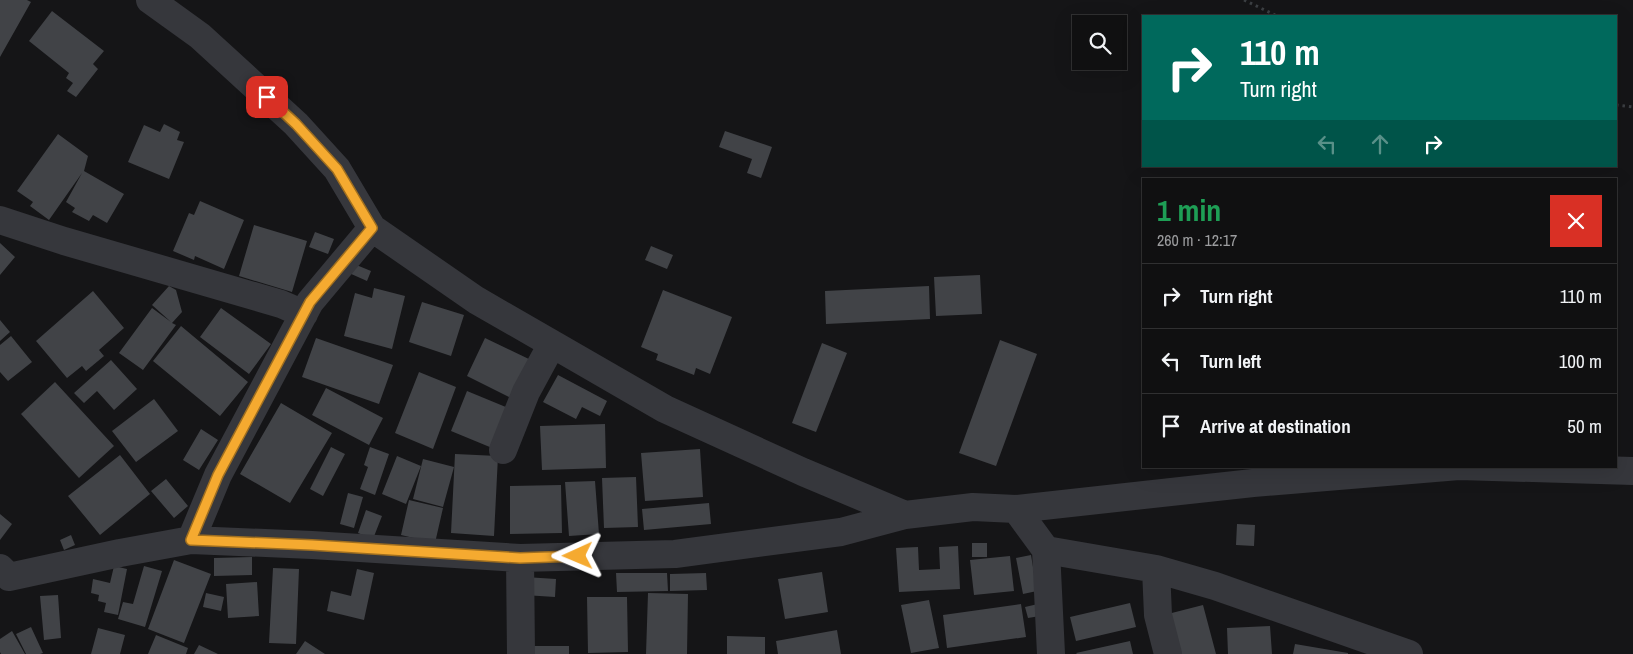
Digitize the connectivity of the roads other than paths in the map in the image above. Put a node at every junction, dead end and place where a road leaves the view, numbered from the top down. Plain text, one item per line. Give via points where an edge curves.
1 (150, 0) edge
2 (0, 220) edge
3 (372, 228) junction
4 (304, 314) junction
5 (552, 344) junction
6 (503, 450) dead end
7 (1435, 468) edge
8 (1517, 468) edge
9 (1633, 472) edge
10 (1016, 509) junction
11 (905, 515) junction
12 (191, 540) junction
13 (1046, 550) junction
14 (520, 558) junction
15 (1156, 569) junction
16 (3, 578) edge
17 (521, 654) edge
18 (1052, 654) edge
19 (1168, 654) edge
20 (1409, 654) edge

1 - 3 street via 200,36 296,124 337,169
2 - 4 street
3 - 4 street via 310,302
3 - 5 street via 476,300
4 - 12 street via 218,475
5 - 6 street via 526,392
5 - 11 street via 665,409
7 - 10 street via 1253,483
8 - 9 street
10 - 11 street via 973,507
10 - 13 street
11 - 14 street via 841,532 674,554
12 - 14 street
12 - 16 street
13 - 15 street
13 - 18 street
14 - 17 street
15 - 19 street via 1158,615
15 - 20 street via 1215,586

